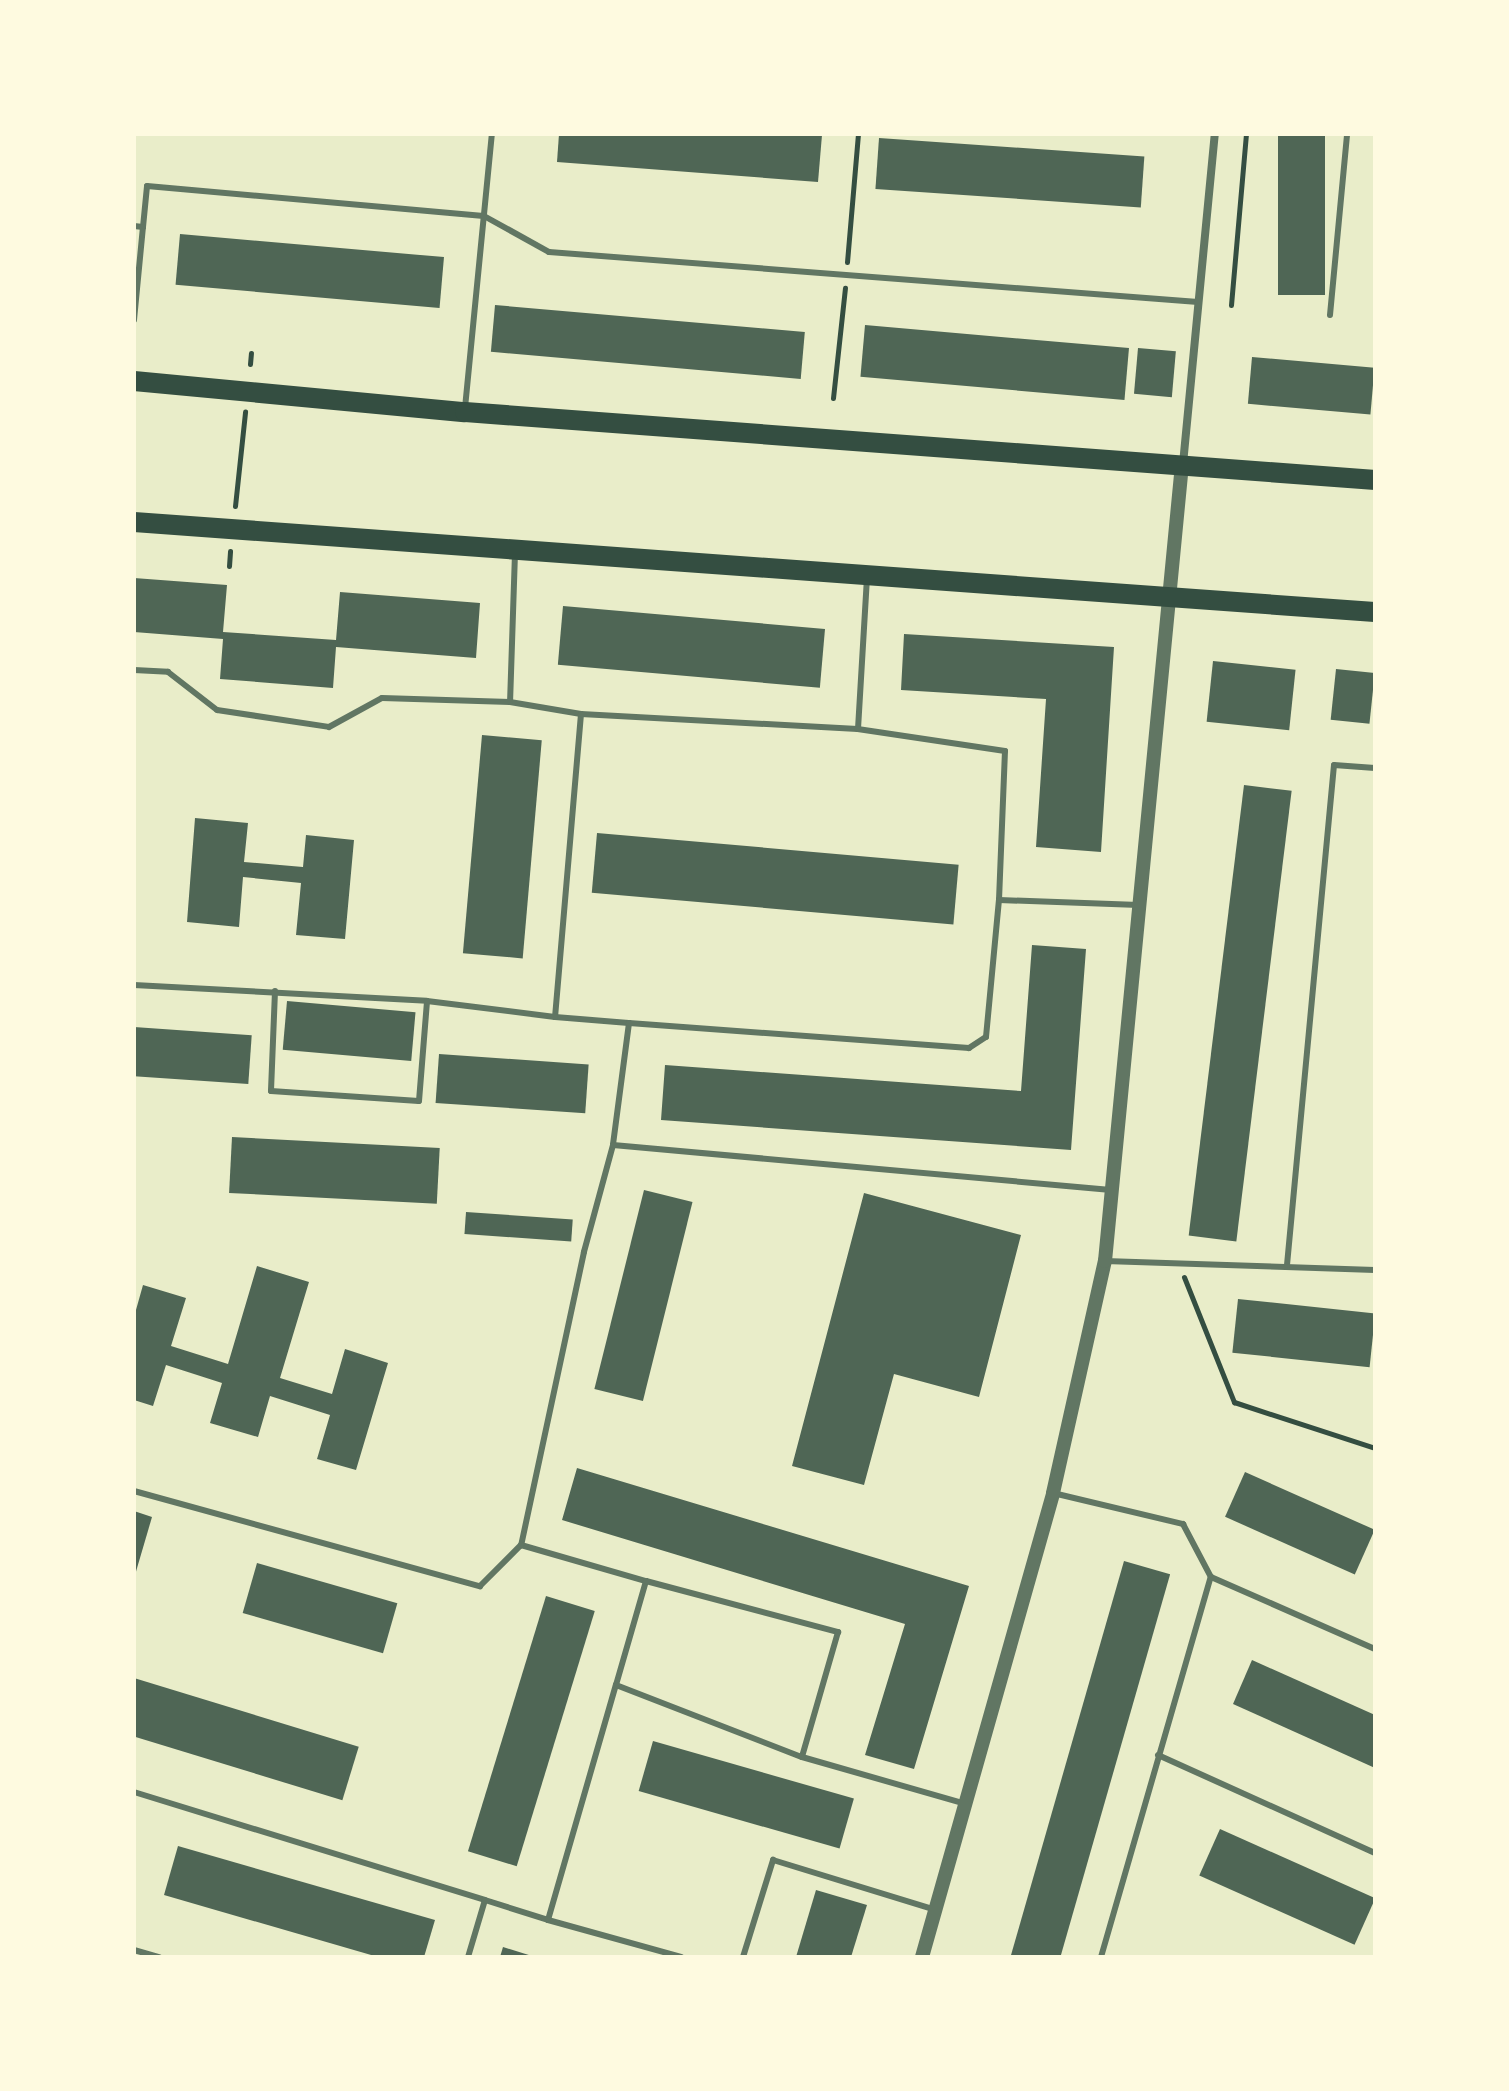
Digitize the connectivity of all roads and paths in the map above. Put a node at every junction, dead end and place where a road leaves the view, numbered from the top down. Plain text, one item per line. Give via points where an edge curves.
1 (492, 134) edge
2 (858, 134) edge
3 (1215, 134) edge
4 (1246, 134) edge
5 (1347, 134) edge
6 (484, 216) junction
7 (134, 226) edge
8 (143, 227) junction
9 (846, 272) junction
10 (1198, 302) junction
11 (1231, 305) dead end
12 (1330, 315) dead end
13 (134, 320) edge
14 (251, 353) dead end
15 (250, 364) dead end
16 (134, 381) edge
17 (833, 398) dead end
18 (245, 412) dead end
19 (465, 412) junction
20 (1182, 464) junction
21 (1375, 480) edge
22 (235, 506) dead end
23 (134, 522) edge
24 (515, 549) junction
25 (231, 551) dead end
26 (229, 566) dead end
27 (868, 573) junction
28 (1172, 598) junction
29 (1375, 612) edge
30 (134, 670) edge
31 (510, 702) junction
32 (581, 714) junction
33 (858, 729) junction
34 (1375, 768) edge
35 (999, 900) junction
36 (1143, 906) junction
37 (134, 985) edge
38 (275, 991) junction
39 (427, 1001) junction
40 (555, 1017) junction
41 (629, 1023) junction
42 (613, 1145) junction
43 (1114, 1191) junction
44 (1105, 1261) junction
45 (1178, 1262) junction
46 (1287, 1265) junction
47 (1375, 1270) edge
48 (1375, 1448) edge
49 (134, 1491) edge
50 (1053, 1493) junction
51 (521, 1545) junction
52 (1211, 1577) junction
53 (646, 1581) junction
54 (1375, 1649) edge
55 (616, 1685) junction
56 (1158, 1755) junction
57 (802, 1757) junction
58 (134, 1794) edge
59 (966, 1804) junction
60 (1375, 1853) edge
61 (485, 1900) junction
62 (936, 1910) junction
63 (548, 1920) junction
64 (134, 1950) edge
65 (159, 1957) edge
66 (468, 1957) edge
67 (681, 1957) edge
68 (743, 1957) edge
69 (922, 1957) edge
70 (1101, 1957) edge

1 - 6 lane
2 - 9 path
3 - 10 street
4 - 11 path
5 - 12 lane
6 - 8 lane via 147,186
6 - 9 lane via 549,252
6 - 19 lane
7 - 8 lane
8 - 13 lane
9 - 10 lane
9 - 17 path
10 - 20 street
14 - 15 path
16 - 19 main road
18 - 22 path
19 - 20 main road
20 - 21 main road
20 - 28 street
23 - 24 main road
24 - 27 main road
24 - 31 lane
25 - 26 path
27 - 28 main road
27 - 33 lane
28 - 29 main road
28 - 36 street
30 - 31 lane via 168,672 217,710 329,727 382,698
31 - 32 lane
32 - 33 lane
32 - 40 lane
33 - 35 lane via 1005,751
34 - 46 lane via 1334,765
35 - 36 lane
35 - 41 lane via 986,1037 969,1048
36 - 43 street
37 - 38 lane
38 - 39 lane
38 - 39 lane via 271,1091 419,1101
39 - 40 lane
40 - 41 lane
41 - 42 lane
42 - 43 lane
42 - 51 lane via 584,1252
43 - 44 street
44 - 45 lane
44 - 50 street
45 - 46 lane
45 - 48 path via 1234,1402
46 - 47 lane
49 - 51 lane via 480,1586
50 - 52 lane via 1183,1524
50 - 59 street
51 - 53 lane
52 - 54 lane
52 - 56 lane
53 - 55 lane
53 - 57 lane via 838,1632
55 - 57 lane
55 - 63 lane
56 - 60 lane
56 - 70 lane
57 - 59 lane
58 - 61 lane
59 - 62 street
61 - 63 lane
61 - 66 lane
62 - 68 lane via 773,1860
62 - 69 street
63 - 67 lane
64 - 65 lane

